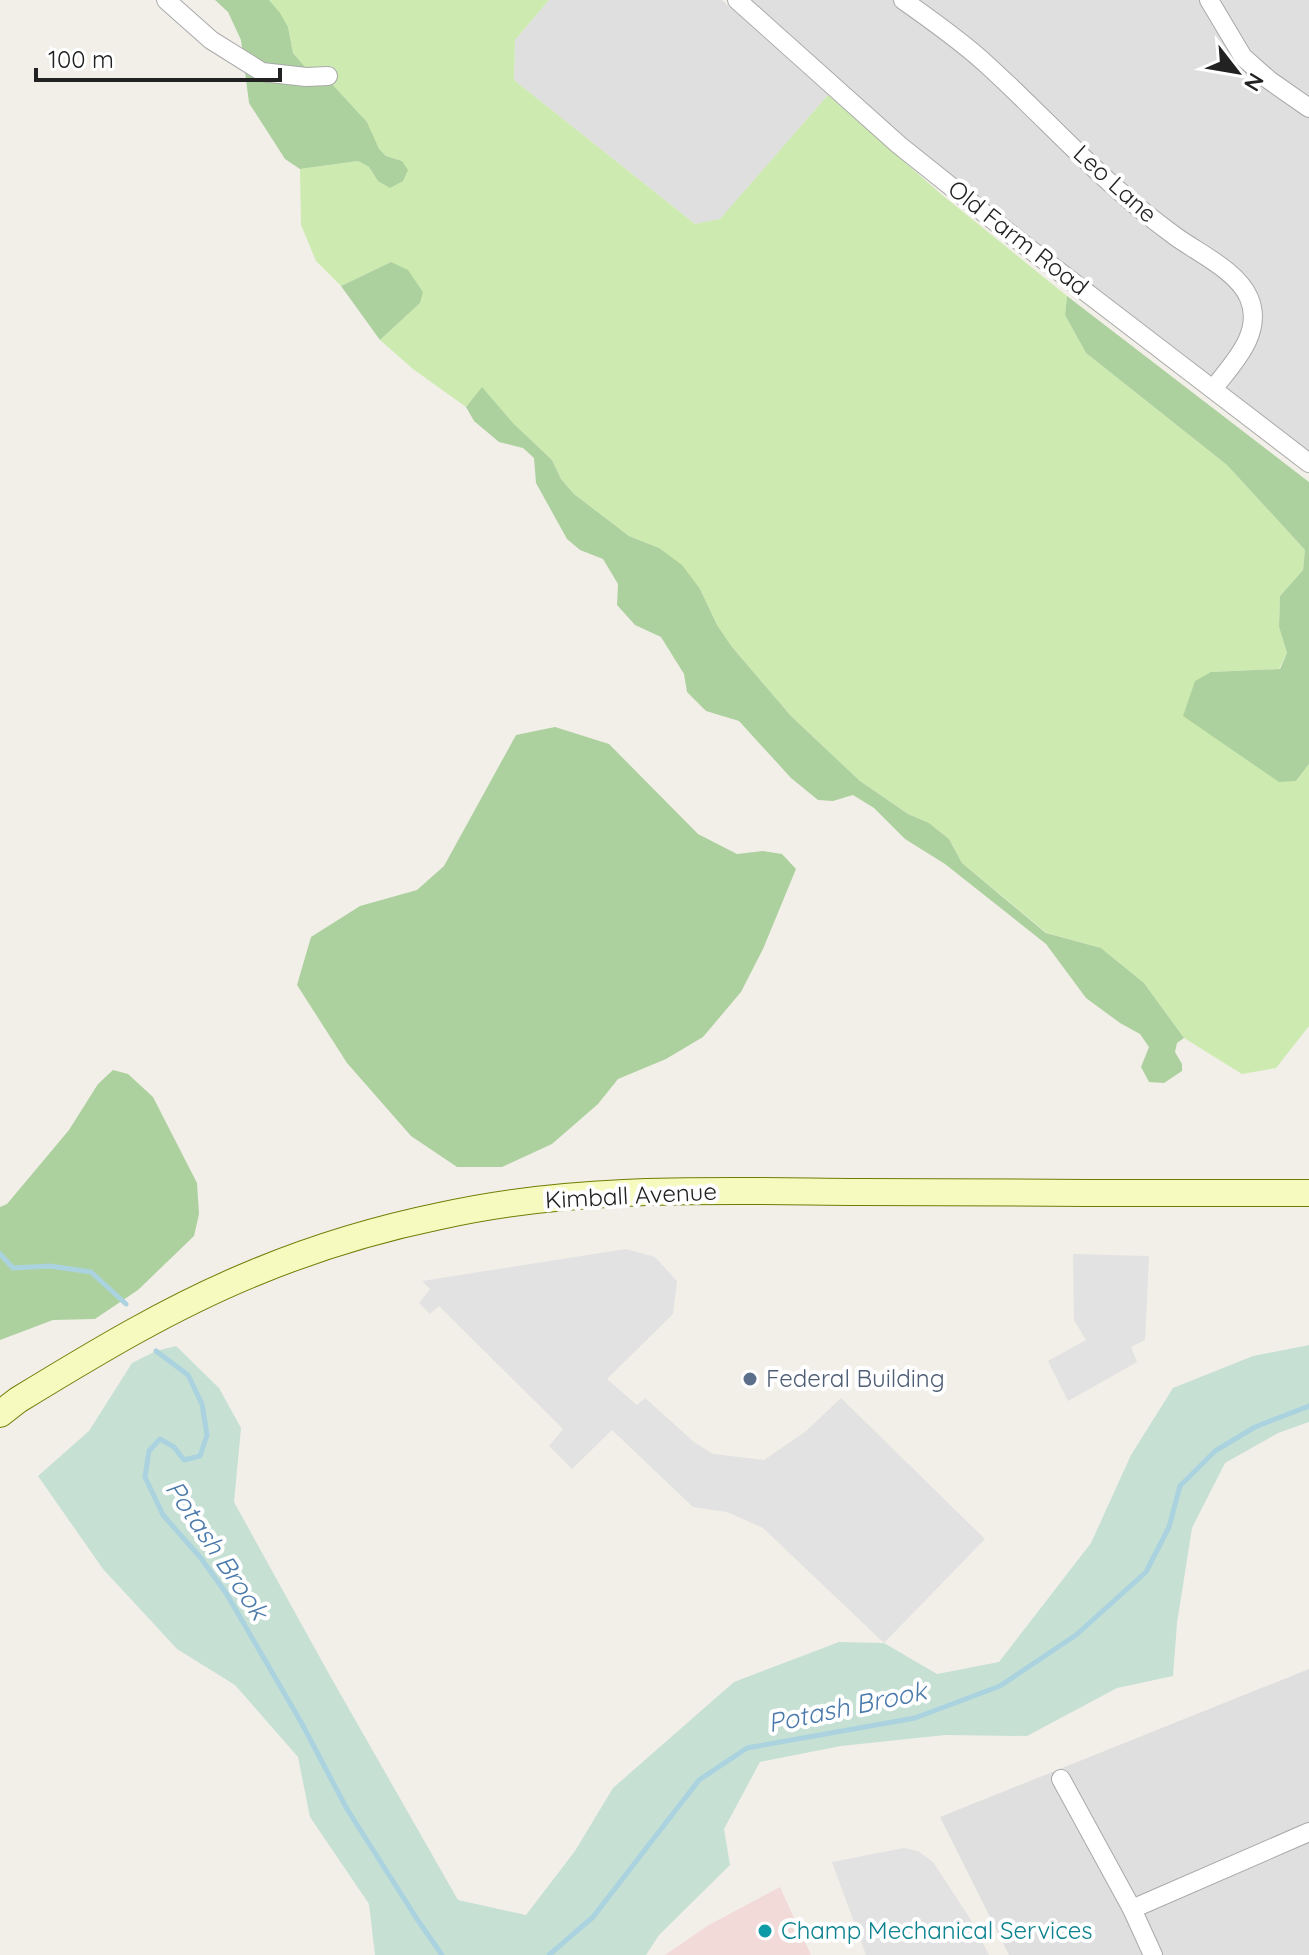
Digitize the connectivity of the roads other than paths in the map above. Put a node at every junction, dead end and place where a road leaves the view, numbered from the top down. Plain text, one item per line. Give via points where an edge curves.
1 (166, 0) edge
2 (737, 0) edge
3 (903, 0) edge
4 (1209, 0) edge
5 (328, 76) dead end
6 (1309, 108) edge
7 (1213, 389) junction
8 (1309, 463) edge
9 (1309, 1193) edge
10 (0, 1414) edge
11 (1061, 1779) dead end
12 (1309, 1832) edge
13 (1132, 1909) junction
14 (1153, 1955) edge

1 - 5 street via 211,40 262,72
2 - 7 street, Old Farm Road via 899,145
3 - 7 street, Leo Lane via 983,61 1154,220 1244,288 1253,312 1250,337
4 - 6 street via 1243,57
7 - 8 street, Old Farm Road
9 - 10 main road, Kimball Avenue via 736,1191 620,1194 442,1215 254,1273 142,1326
11 - 13 street
12 - 13 street
13 - 14 street

